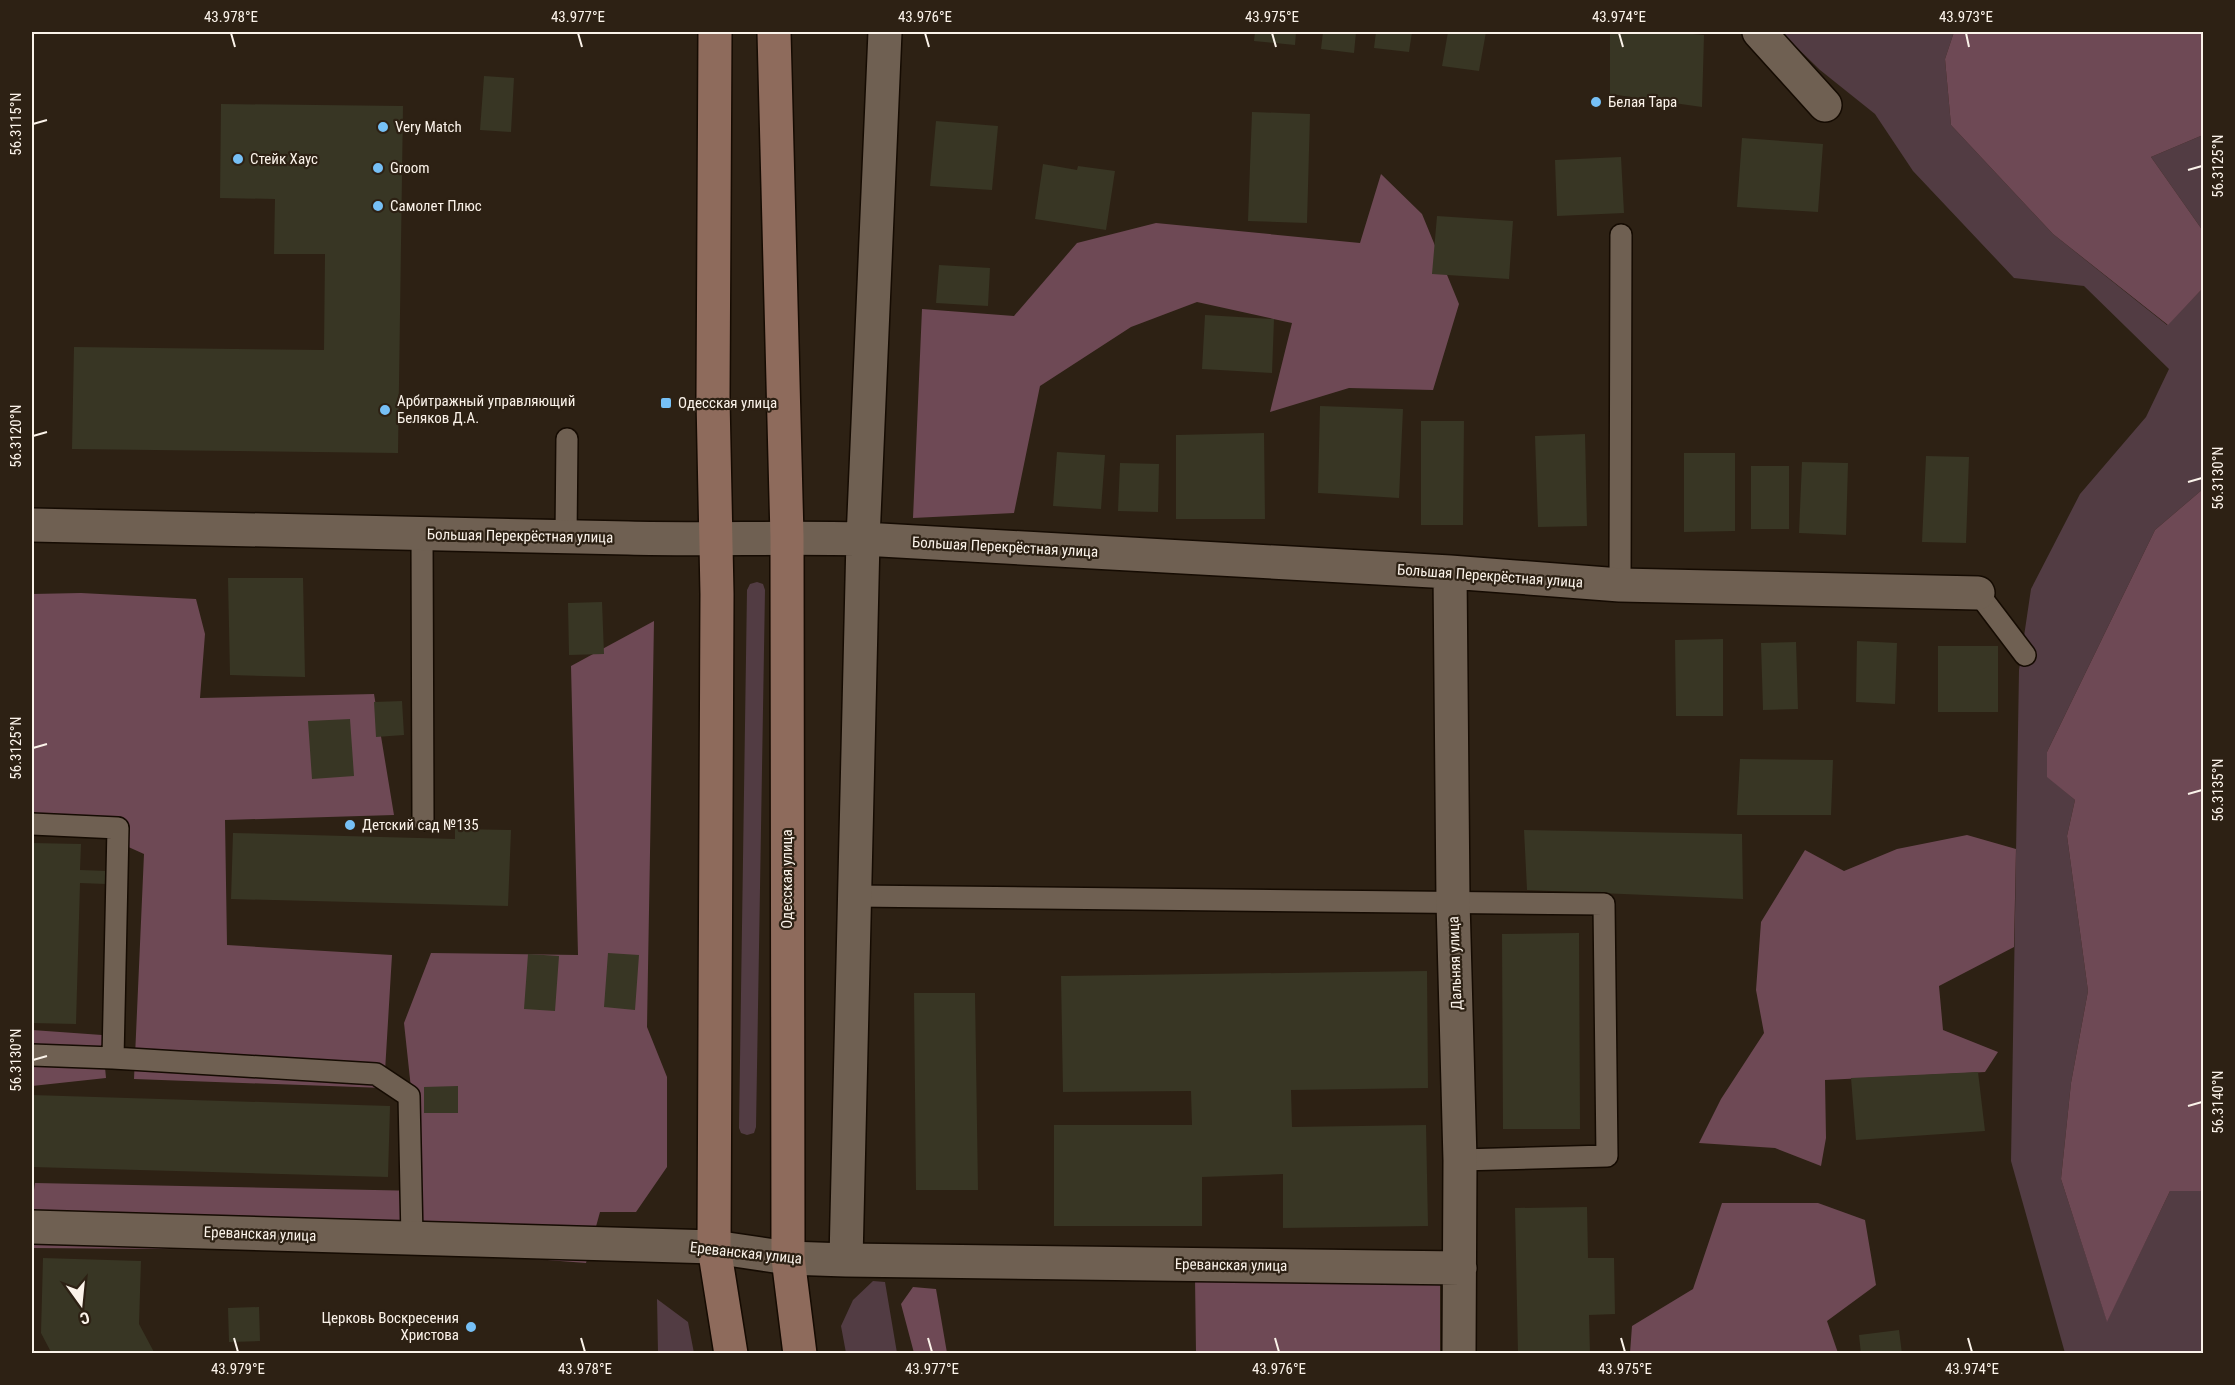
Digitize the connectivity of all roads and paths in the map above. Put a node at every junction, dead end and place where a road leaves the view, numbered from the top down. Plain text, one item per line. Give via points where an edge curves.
1 (715, 32) edge
2 (774, 32) edge
3 (885, 32) edge
4 (1758, 32) edge
5 (1825, 105) dead end
6 (1621, 235) dead end
7 (567, 439) dead end
8 (32, 525) edge
9 (422, 534) junction
10 (566, 537) junction
11 (787, 537) junction
12 (863, 539) junction
13 (716, 540) junction
14 (1450, 572) junction
15 (1620, 585) junction
16 (1978, 593) joint
17 (2025, 655) dead end
18 (423, 820) dead end
19 (32, 824) edge
20 (854, 896) junction
21 (1453, 901) junction
22 (32, 1055) edge
23 (113, 1058) junction
24 (1460, 1160) junction
25 (32, 1227) edge
26 (412, 1238) junction
27 (714, 1247) junction
28 (788, 1258) junction
29 (846, 1260) junction
30 (1460, 1268) junction
31 (731, 1353) edge
32 (800, 1353) edge
33 (1459, 1353) edge

1 - 13 main road
2 - 11 main road, Одесская улица
3 - 12 street
4 - 5 street
6 - 15 lane
7 - 10 lane
8 - 9 street, Большая Перекрёстная улица
9 - 10 street, Большая Перекрёстная улица
9 - 18 lane
10 - 13 street, Большая Перекрёстная улица
11 - 12 street, Большая Перекрёстная улица
11 - 13 street, Большая Перекрёстная улица
11 - 28 main road, Одесская улица
12 - 14 street, Большая Перекрёстная улица
12 - 20 street
13 - 27 main road
14 - 15 street, Большая Перекрёстная улица
14 - 21 street, Дальняя улица
15 - 16 street, Большая Перекрёстная улица
16 - 17 lane
19 - 23 lane via 118,828
20 - 21 lane
20 - 29 street
21 - 24 street, Дальняя улица
21 - 24 lane via 1604,904 1607,1156
22 - 23 lane
23 - 26 lane via 376,1074 410,1096
24 - 30 street, Дальняя улица
25 - 26 street, Ереванская улица
26 - 27 street, Ереванская улица
27 - 28 street, Ереванская улица
27 - 31 main road
28 - 29 street, Ереванская улица
28 - 32 main road, Одесская улица
29 - 30 street, Ереванская улица
30 - 33 street, Дальняя улица

